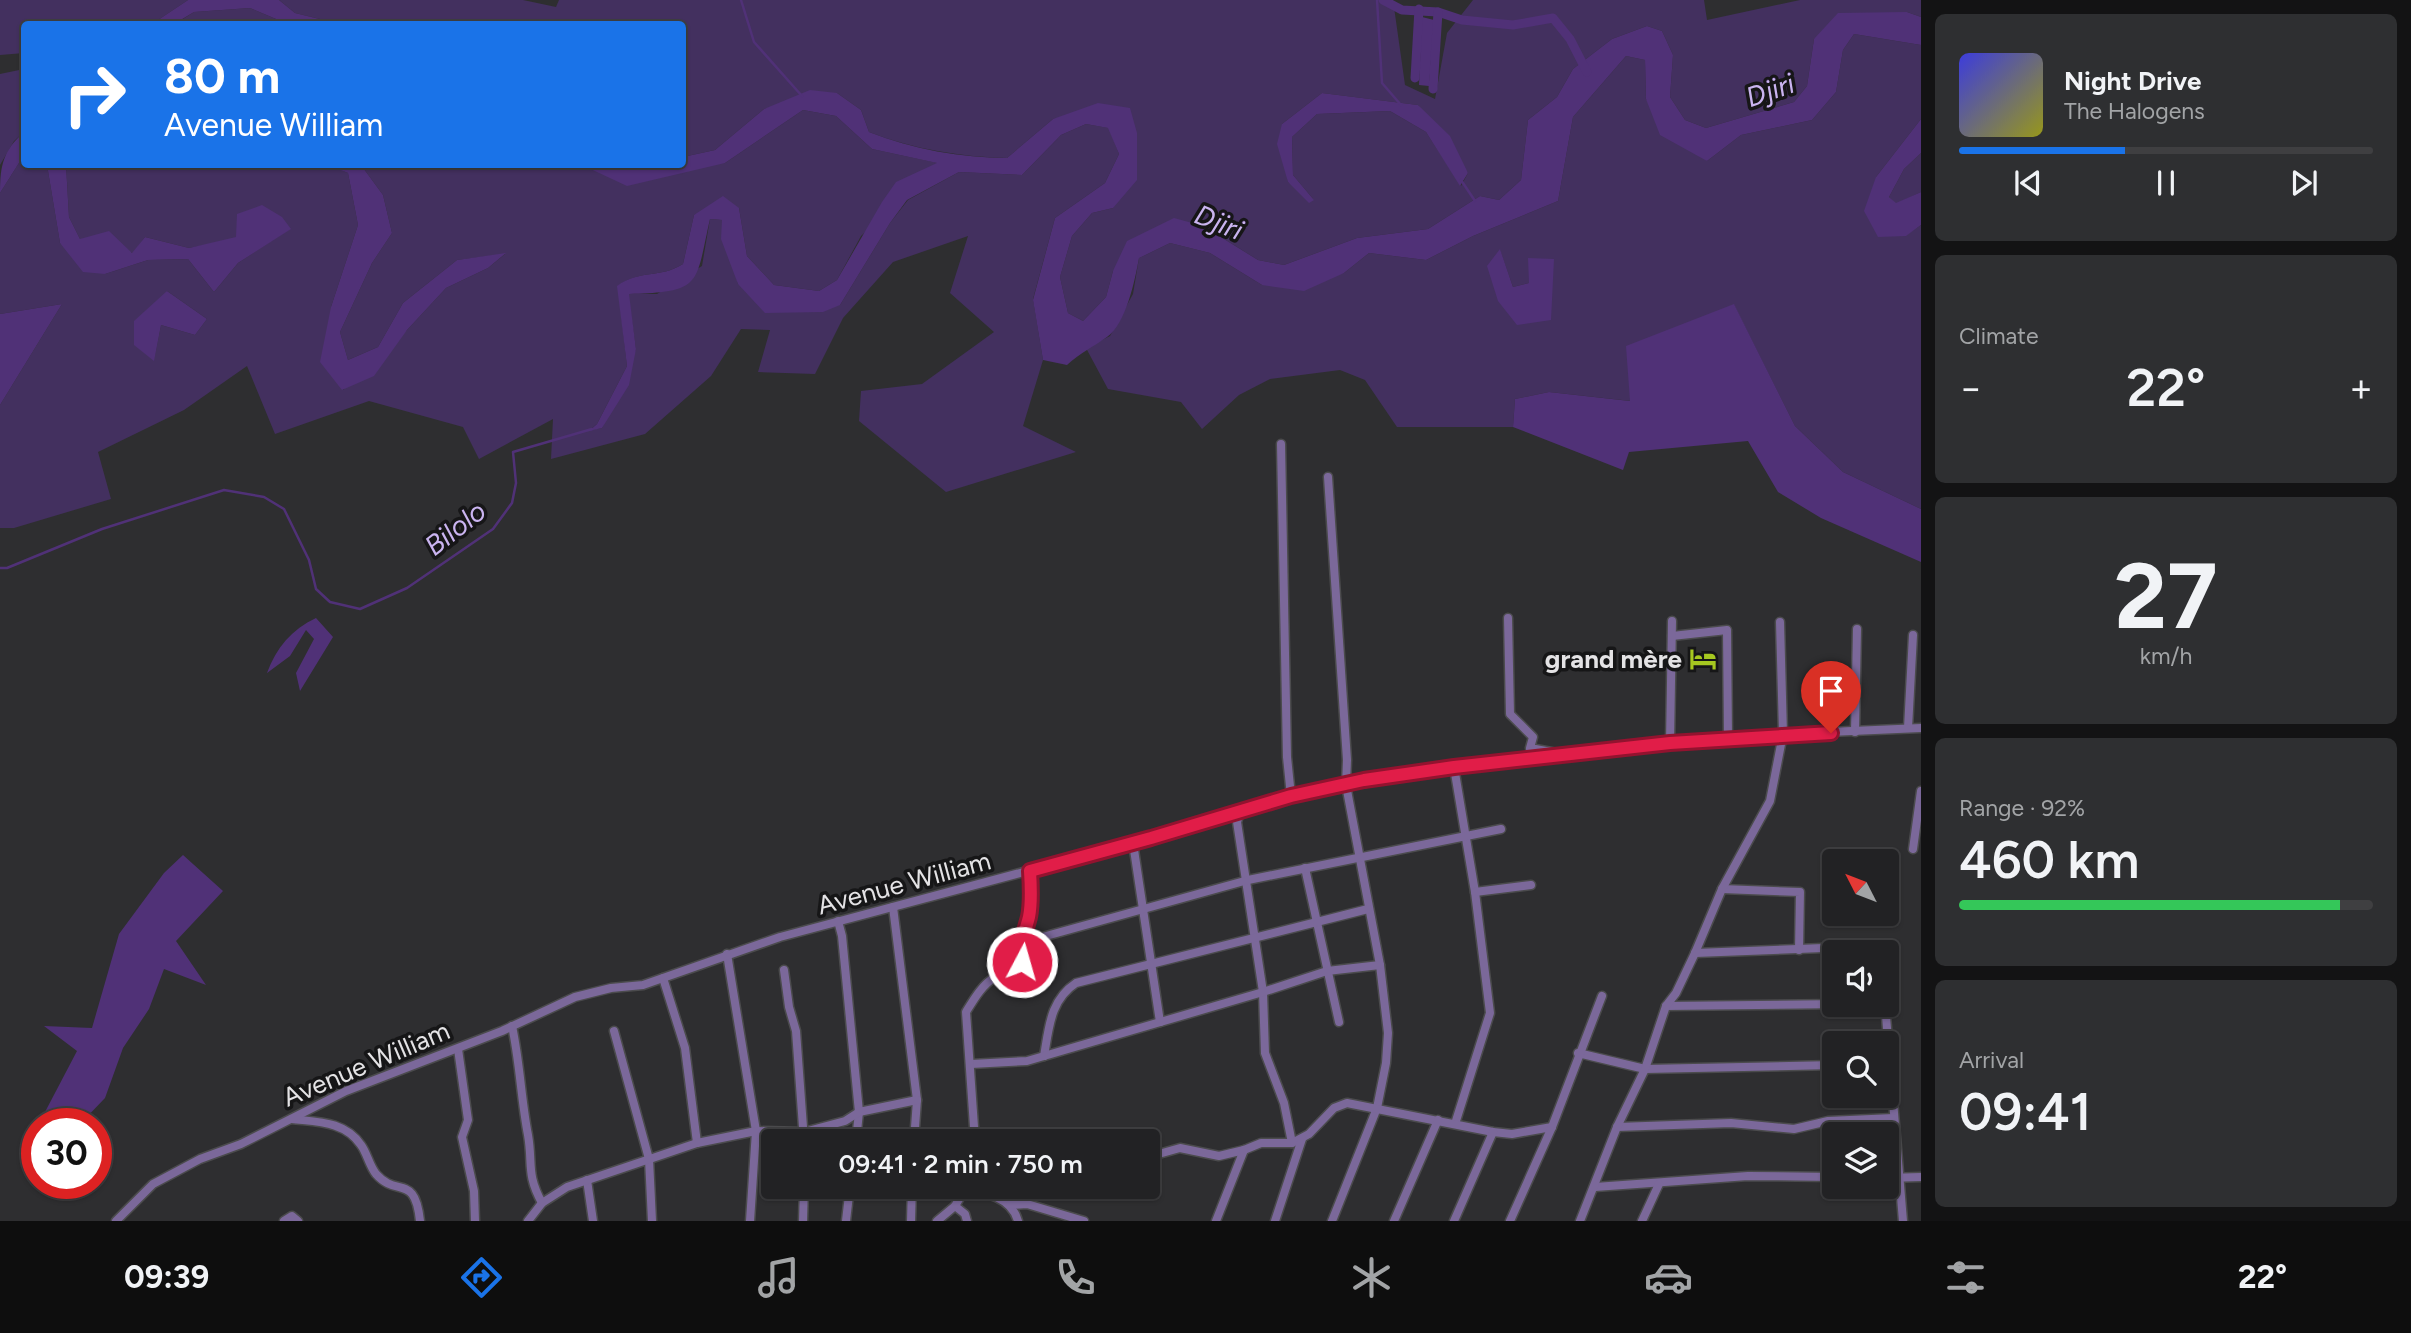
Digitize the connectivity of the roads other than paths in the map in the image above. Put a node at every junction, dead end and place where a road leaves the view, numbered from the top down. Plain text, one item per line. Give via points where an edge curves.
1 (1281, 444) dead end
2 (1328, 477) dead end
3 (1508, 618) dead end
4 (1672, 621) dead end
5 (1780, 622) dead end
6 (1857, 629) dead end
7 (1913, 635) dead end
8 (1672, 636) junction
9 (1908, 728) junction
10 (1921, 728) edge
11 (1855, 732) junction
12 (1783, 734) junction
13 (1728, 738) junction
14 (1670, 743) junction
15 (1568, 755) junction
16 (1454, 767) junction
17 (1346, 785) junction
18 (1921, 791) edge
19 (1291, 796) junction
20 (1240, 812) junction
21 (1502, 829) dead end
22 (1464, 835) junction
23 (1133, 843) junction
24 (1913, 849) dead end
25 (1360, 857) junction
26 (1305, 868) junction
27 (1030, 871) junction
28 (1248, 880) junction
29 (1531, 885) dead end
30 (1721, 889) junction
31 (1475, 892) junction
32 (893, 907) junction
33 (1143, 909) junction
34 (1368, 909) junction
35 (838, 921) junction
36 (1316, 923) junction
37 (1256, 938) junction
38 (1822, 949) edge
39 (1799, 950) junction
40 (1020, 951) junction
41 (1695, 953) junction
42 (727, 954) junction
43 (1149, 964) junction
44 (1380, 965) junction
45 (784, 970) dead end
46 (1327, 971) junction
47 (663, 978) junction
48 (1263, 992) junction
49 (1602, 996) dead end
50 (1822, 1004) edge
51 (1666, 1006) junction
52 (1160, 1022) junction
53 (1339, 1022) dead end
54 (512, 1026) junction
55 (614, 1031) dead end
56 (458, 1049) junction
57 (1578, 1053) junction
58 (1044, 1056) junction
59 (971, 1064) junction
60 (1822, 1065) edge
61 (1645, 1069) junction
62 (917, 1100) junction
63 (1377, 1108) junction
64 (1892, 1108) edge
65 (859, 1112) junction
66 (1893, 1118) junction
67 (289, 1119) junction
68 (1438, 1121) junction
69 (1893, 1122) edge
70 (1455, 1124) junction
71 (1552, 1127) junction
72 (1617, 1127) junction
73 (803, 1129) edge
74 (824, 1129) edge
75 (857, 1129) edge
76 (915, 1129) edge
77 (974, 1129) edge
78 (756, 1131) junction
79 (761, 1132) edge
80 (1493, 1132) junction
81 (1302, 1139) junction
82 (697, 1143) junction
83 (1292, 1143) junction
84 (1244, 1150) junction
85 (1160, 1154) edge
86 (649, 1159) junction
87 (1822, 1177) edge
88 (1921, 1177) edge
89 (1899, 1179) joint
90 (587, 1180) junction
91 (1659, 1184) junction
92 (1595, 1186) junction
93 (804, 1199) edge
94 (849, 1199) edge
95 (912, 1199) edge
96 (962, 1199) edge
97 (1001, 1199) edge
98 (542, 1203) junction
99 (1010, 1205) junction
100 (955, 1206) junction
101 (116, 1221) edge
102 (284, 1221) edge
103 (298, 1221) edge
104 (420, 1221) edge
105 (475, 1221) edge
106 (528, 1221) edge
107 (593, 1221) edge
108 (652, 1221) edge
109 (750, 1221) edge
110 (803, 1221) edge
111 (846, 1221) edge
112 (911, 1221) edge
113 (937, 1221) edge
114 (967, 1221) edge
115 (1018, 1221) edge
116 (1084, 1221) edge
117 (1216, 1221) edge
118 (1275, 1221) edge
119 (1332, 1221) edge
120 (1394, 1221) edge
121 (1454, 1221) edge
122 (1510, 1221) edge
123 (1580, 1221) edge
124 (1642, 1221) edge
125 (1903, 1221) edge

1 - 19 street
2 - 17 street
3 - 15 street via 1510,714 1533,737 1530,748
4 - 8 street
5 - 12 street
6 - 11 street
7 - 9 street
8 - 13 street via 1727,630
8 - 14 street
9 - 10 street, Avenue William
9 - 11 street, Avenue William
11 - 12 street, Avenue William
12 - 13 street, Avenue William
12 - 30 street via 1770,801
13 - 14 street, Avenue William
14 - 15 street, Avenue William
15 - 16 street, Avenue William
16 - 17 street, Avenue William
16 - 22 street
17 - 19 street, Avenue William
17 - 25 street
18 - 24 street
19 - 20 street, Avenue William
20 - 23 street, Avenue William
20 - 28 street via 1237,822
21 - 22 street
22 - 25 street
22 - 31 street
23 - 27 street, Avenue William
23 - 33 street
25 - 26 street
25 - 34 street
26 - 28 street
26 - 36 street
27 - 32 street, Avenue William
27 - 40 street via 1030,911
28 - 33 street
28 - 37 street
29 - 31 street
30 - 39 street via 1800,892
30 - 41 street
31 - 70 street via 1490,1013
32 - 35 street, Avenue William
32 - 62 street
33 - 40 street via 1028,941
33 - 43 street
34 - 36 street
34 - 44 street
35 - 42 street, Avenue William
35 - 65 street
36 - 37 street
36 - 46 street
37 - 43 street
37 - 48 street
38 - 39 street
39 - 41 street
40 - 59 street via 1019,968 996,977 965,1012
41 - 51 street
42 - 47 street, Avenue William
42 - 78 street
43 - 52 street
43 - 58 street via 1076,982 1062,992 1054,1006
44 - 46 street
44 - 63 street via 1388,1033
45 - 73 street via 796,1031
46 - 48 street
46 - 53 street
47 - 54 street, Avenue William via 575,997
47 - 82 street via 685,1048
48 - 52 street
48 - 83 street via 1265,1053 1284,1103
49 - 57 street
50 - 51 street
51 - 61 street
52 - 58 street
54 - 56 street, Avenue William
54 - 98 street via 521,1068 532,1185
55 - 86 street
56 - 67 street, Avenue William via 346,1091
56 - 105 street via 468,1120 462,1138 474,1191
57 - 61 street
57 - 71 street
58 - 59 street
59 - 77 street
60 - 61 street
61 - 72 street
62 - 65 street
62 - 76 street
63 - 68 street
63 - 81 street via 1340,1105
63 - 119 street
64 - 66 street
65 - 74 street
65 - 75 street
66 - 69 street
66 - 72 street via 1828,1121 1794,1129 1731,1123
67 - 101 street, Avenue William via 153,1184
67 - 104 street via 333,1124 352,1133 376,1174 413,1193
68 - 70 street
68 - 120 street
70 - 80 street
71 - 80 street via 1512,1134
71 - 122 street
72 - 92 street
78 - 79 street
78 - 82 street
78 - 109 street
80 - 121 street
81 - 83 street
81 - 118 street
82 - 86 street
83 - 84 street via 1261,1143
84 - 85 street via 1219,1156 1180,1148
84 - 117 street
86 - 90 street
86 - 108 street
87 - 91 street via 1748,1176
88 - 89 street
89 - 125 street
90 - 98 street
90 - 107 street
91 - 92 street
91 - 124 street
92 - 123 street
93 - 110 street
94 - 111 street
95 - 112 street
96 - 100 street
97 - 99 street
98 - 106 street
99 - 115 street
99 - 116 street via 1027,1204
100 - 113 street
100 - 114 street
102 - 103 street via 292,1216

